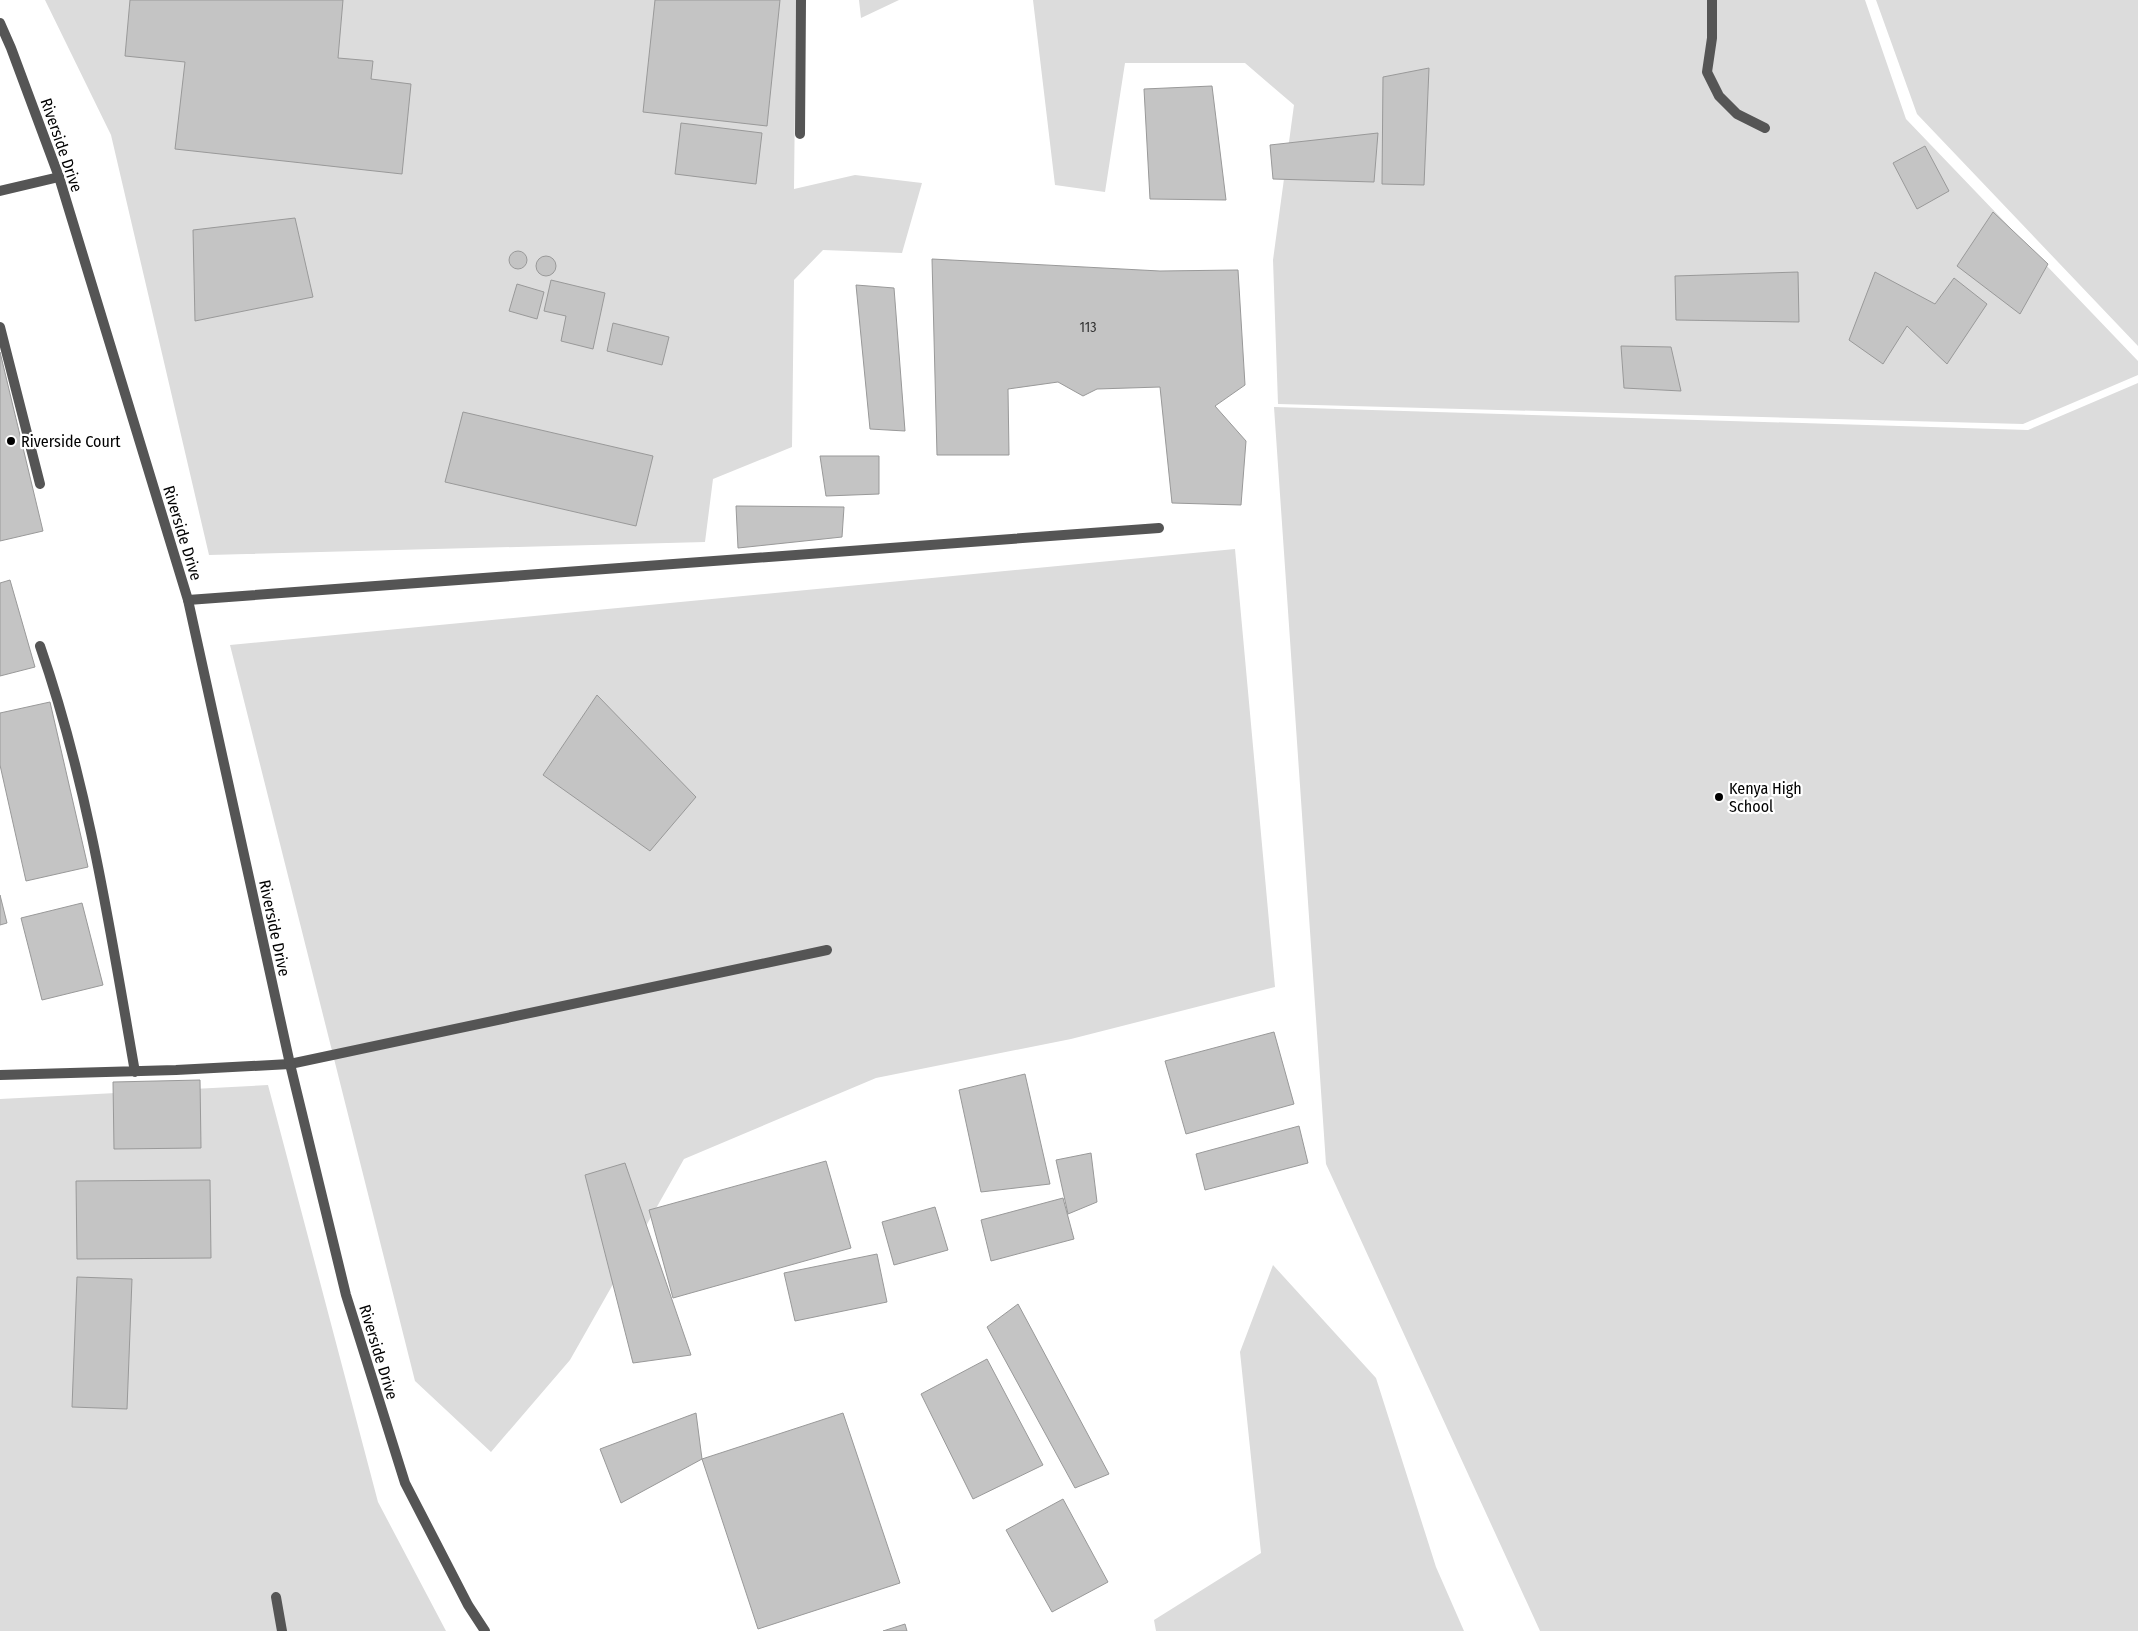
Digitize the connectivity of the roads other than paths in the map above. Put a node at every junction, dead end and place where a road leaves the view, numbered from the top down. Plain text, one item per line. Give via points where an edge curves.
1 (800, 0) edge
2 (1712, 0) edge
3 (0, 23) edge
4 (1765, 128) dead end
5 (800, 134) dead end
6 (59, 177) junction
7 (0, 191) edge
8 (0, 327) edge
9 (40, 484) dead end
10 (1159, 528) dead end
11 (188, 600) junction
12 (40, 646) dead end
13 (827, 950) dead end
14 (290, 1064) junction
15 (135, 1072) junction
16 (0, 1075) edge
17 (276, 1597) dead end
18 (282, 1631) edge
19 (485, 1631) edge

1 - 5 street
2 - 4 street via 1712,38 1707,72 1719,96 1737,114
3 - 6 street, Riverside Drive
6 - 7 street
6 - 11 street, Riverside Drive
8 - 9 street
10 - 11 street
11 - 14 street, Riverside Drive
12 - 15 street via 84,798
13 - 14 street
14 - 15 street
14 - 19 street, Riverside Drive via 346,1295 405,1483 468,1605
15 - 16 street
17 - 18 street

